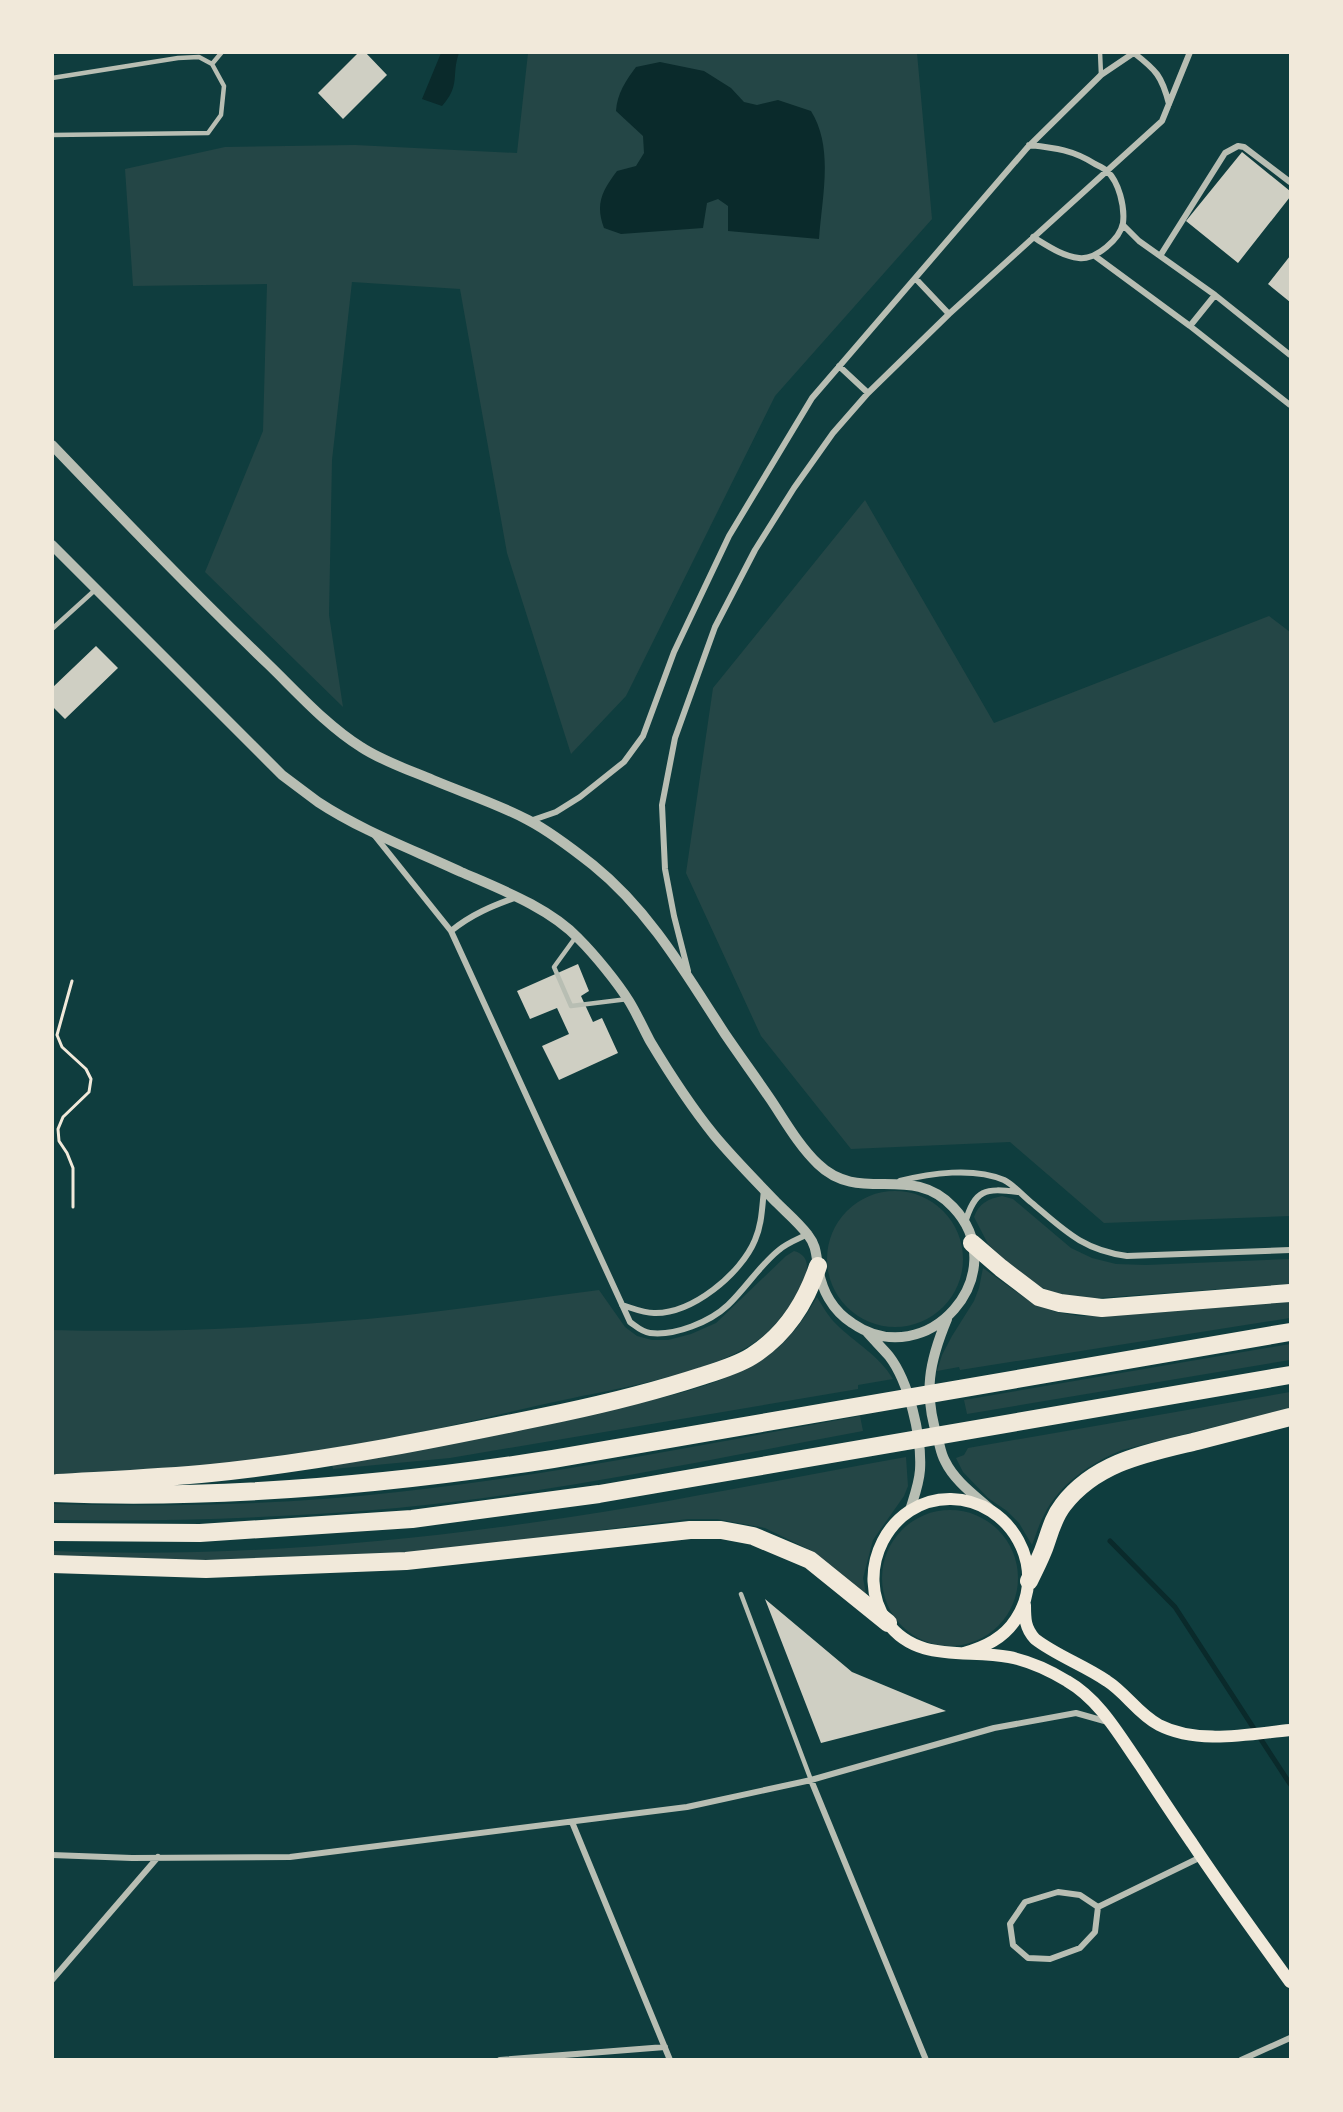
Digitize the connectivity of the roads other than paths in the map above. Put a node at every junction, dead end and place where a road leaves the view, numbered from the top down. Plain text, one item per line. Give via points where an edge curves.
1 (182, 52) edge
2 (222, 52) edge
3 (1100, 52) edge
4 (1190, 52) edge
5 (1134, 53) edge
6 (178, 58) junction
7 (212, 64) junction
8 (1101, 75) junction
9 (52, 78) edge
10 (1169, 104) junction
11 (52, 135) edge
12 (1029, 145) junction
13 (1107, 171) junction
14 (1290, 182) edge
15 (1123, 225) junction
16 (1034, 237) junction
17 (1095, 256) junction
18 (1160, 256) junction
19 (916, 279) junction
20 (1215, 295) junction
21 (949, 314) junction
22 (1190, 326) junction
23 (1290, 355) edge
24 (839, 366) junction
25 (868, 393) junction
26 (1290, 405) edge
27 (52, 445) edge
28 (54, 551) edge
29 (96, 589) junction
30 (52, 629) edge
31 (530, 821) junction
32 (371, 831) junction
33 (517, 897) junction
34 (451, 931) junction
35 (577, 935) junction
36 (688, 974) junction
37 (628, 999) junction
38 (896, 1182) junction
39 (764, 1190) junction
40 (1019, 1192) junction
41 (965, 1223) junction
42 (808, 1234) junction
43 (972, 1243) junction
44 (1290, 1250) edge
45 (818, 1261) junction
46 (1290, 1293) edge
47 (622, 1305) junction
48 (947, 1319) junction
49 (867, 1332) junction
50 (1290, 1332) edge
51 (1290, 1375) edge
52 (1290, 1417) edge
53 (52, 1483) edge
54 (52, 1493) edge
55 (910, 1510) junction
56 (991, 1510) junction
57 (52, 1532) edge
58 (52, 1564) edge
59 (1029, 1581) junction
60 (741, 1594) dead end
61 (1025, 1601) junction
62 (888, 1623) junction
63 (964, 1653) junction
64 (1111, 1722) junction
65 (1285, 1731) edge
66 (811, 1780) junction
67 (572, 1822) junction
68 (52, 1855) edge
69 (158, 1857) junction
70 (1201, 1857) junction
71 (1098, 1906) junction
72 (52, 1980) edge
73 (1290, 1982) edge
74 (1290, 2038) edge
75 (665, 2047) junction
76 (500, 2060) edge
77 (670, 2060) edge
78 (926, 2060) edge
79 (1241, 2060) edge

1 - 6 lane
2 - 7 lane
3 - 8 lane
4 - 10 street
5 - 8 street
5 - 10 street via 1152,66 1164,82
6 - 7 lane via 199,57
6 - 9 lane
7 - 11 lane via 224,86 221,115 208,133
8 - 12 street
10 - 13 street via 1162,121
12 - 13 street via 1078,154
12 - 19 street
13 - 15 street via 1118,188
13 - 16 street
14 - 18 street via 1244,147 1226,153
15 - 17 street via 1111,243
15 - 18 street
16 - 17 street via 1059,253 1081,259
16 - 21 street
17 - 22 street
18 - 20 street
19 - 21 street
19 - 24 street
20 - 22 street
20 - 23 street
21 - 25 street
22 - 26 street
24 - 25 street
24 - 31 street via 812,398 729,536 674,652 644,736 624,762 580,796 556,812
25 - 36 street via 833,433 755,550 715,627 675,738 662,805 665,869
27 - 31 street via 207,607 338,731 366,751
28 - 29 street
29 - 30 lane
29 - 32 street via 282,775 321,804
31 - 36 street via 594,865 636,905
32 - 33 street
32 - 34 street
33 - 34 street via 468,917
33 - 35 street
34 - 47 street
35 - 37 street
35 - 37 lane via 554,968 571,1006
36 - 38 street via 726,1035 820,1167 851,1183
37 - 39 street via 649,1039 712,1133
38 - 40 street via 937,1173 990,1176 1006,1181
38 - 41 street via 936,1193 953,1206
39 - 42 street
39 - 47 street via 755,1241 740,1263 710,1293 672,1311 654,1313
40 - 41 street via 984,1191 975,1198
40 - 44 street via 1077,1240 1105,1253 1127,1256
41 - 43 street
42 - 45 street
42 - 47 street via 779,1250 726,1307 686,1328 649,1333 630,1322
43 - 46 highway via 1032,1292 1060,1304 1102,1308
43 - 48 street via 974,1264 970,1284
45 - 49 street via 823,1287 833,1306
45 - 53 highway via 801,1306 771,1342 751,1357 680,1383 604,1404 474,1431 303,1461 212,1473
48 - 49 street via 909,1336 887,1337
48 - 56 street via 930,1369 932,1422 945,1461 959,1482
49 - 55 street via 900,1374 914,1419 920,1472
50 - 54 highway via 553,1459 392,1482 172,1495
51 - 57 highway via 599,1494 412,1519 200,1533
52 - 59 highway via 1145,1454 1095,1474 1061,1506
55 - 56 main road via 951,1499
55 - 62 main road via 881,1541 874,1562 877,1604
56 - 59 main road via 1020,1540
58 - 62 highway via 206,1569 406,1561 690,1530 721,1530 753,1536 810,1560
59 - 61 main road
60 - 66 lane
61 - 63 main road via 1016,1620 1002,1635 984,1647
61 - 65 main road via 1025,1622 1035,1639 1110,1683 1158,1725 1183,1734 1227,1736
62 - 63 main road via 922,1649
63 - 64 main road via 1008,1657 1042,1668 1070,1682 1094,1701
64 - 66 street via 1076,1713 1052,1716 994,1728
64 - 70 main road
66 - 67 street via 687,1807
66 - 78 street
67 - 69 street via 290,1857
67 - 75 street
68 - 69 street
69 - 72 street
70 - 71 street
70 - 73 main road
71 - 71 street via 1080,1894 1058,1892 1025,1902 1010,1924 1013,1945 1028,1958 1050,1959 1080,1948 1095,1932
74 - 79 street
75 - 76 street
75 - 77 street

